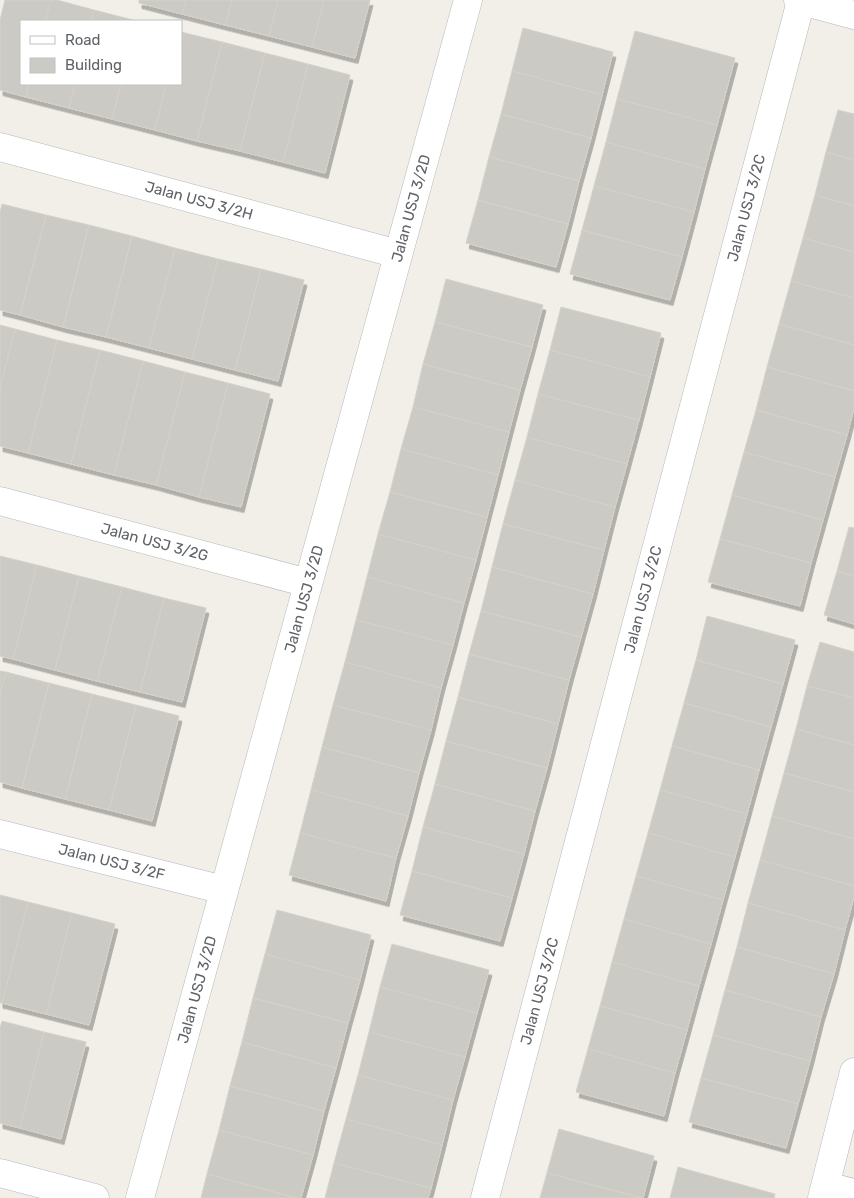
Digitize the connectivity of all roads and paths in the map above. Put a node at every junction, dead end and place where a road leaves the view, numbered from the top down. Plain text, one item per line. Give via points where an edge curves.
1 (468, 0) edge
2 (800, 0) edge
3 (854, 15) edge
4 (0, 147) edge
5 (398, 254) junction
6 (0, 501) edge
7 (308, 583) junction
8 (0, 834) edge
9 (224, 890) junction
10 (854, 1072) edge
11 (0, 1173) edge
12 (824, 1191) edge
13 (854, 1191) edge
14 (95, 1198) edge
15 (140, 1198) edge
16 (485, 1198) edge

1 - 5 street, Jalan USJ 3/2D
2 - 3 street
2 - 16 street, Jalan USJ 3/2C
4 - 5 street, Jalan USJ 3/2H
5 - 7 street, Jalan USJ 3/2D
6 - 7 street, Jalan USJ 3/2G
7 - 9 street, Jalan USJ 3/2D
8 - 9 street, Jalan USJ 3/2F
9 - 15 street, Jalan USJ 3/2D
10 - 12 street
11 - 14 street
12 - 13 lane

